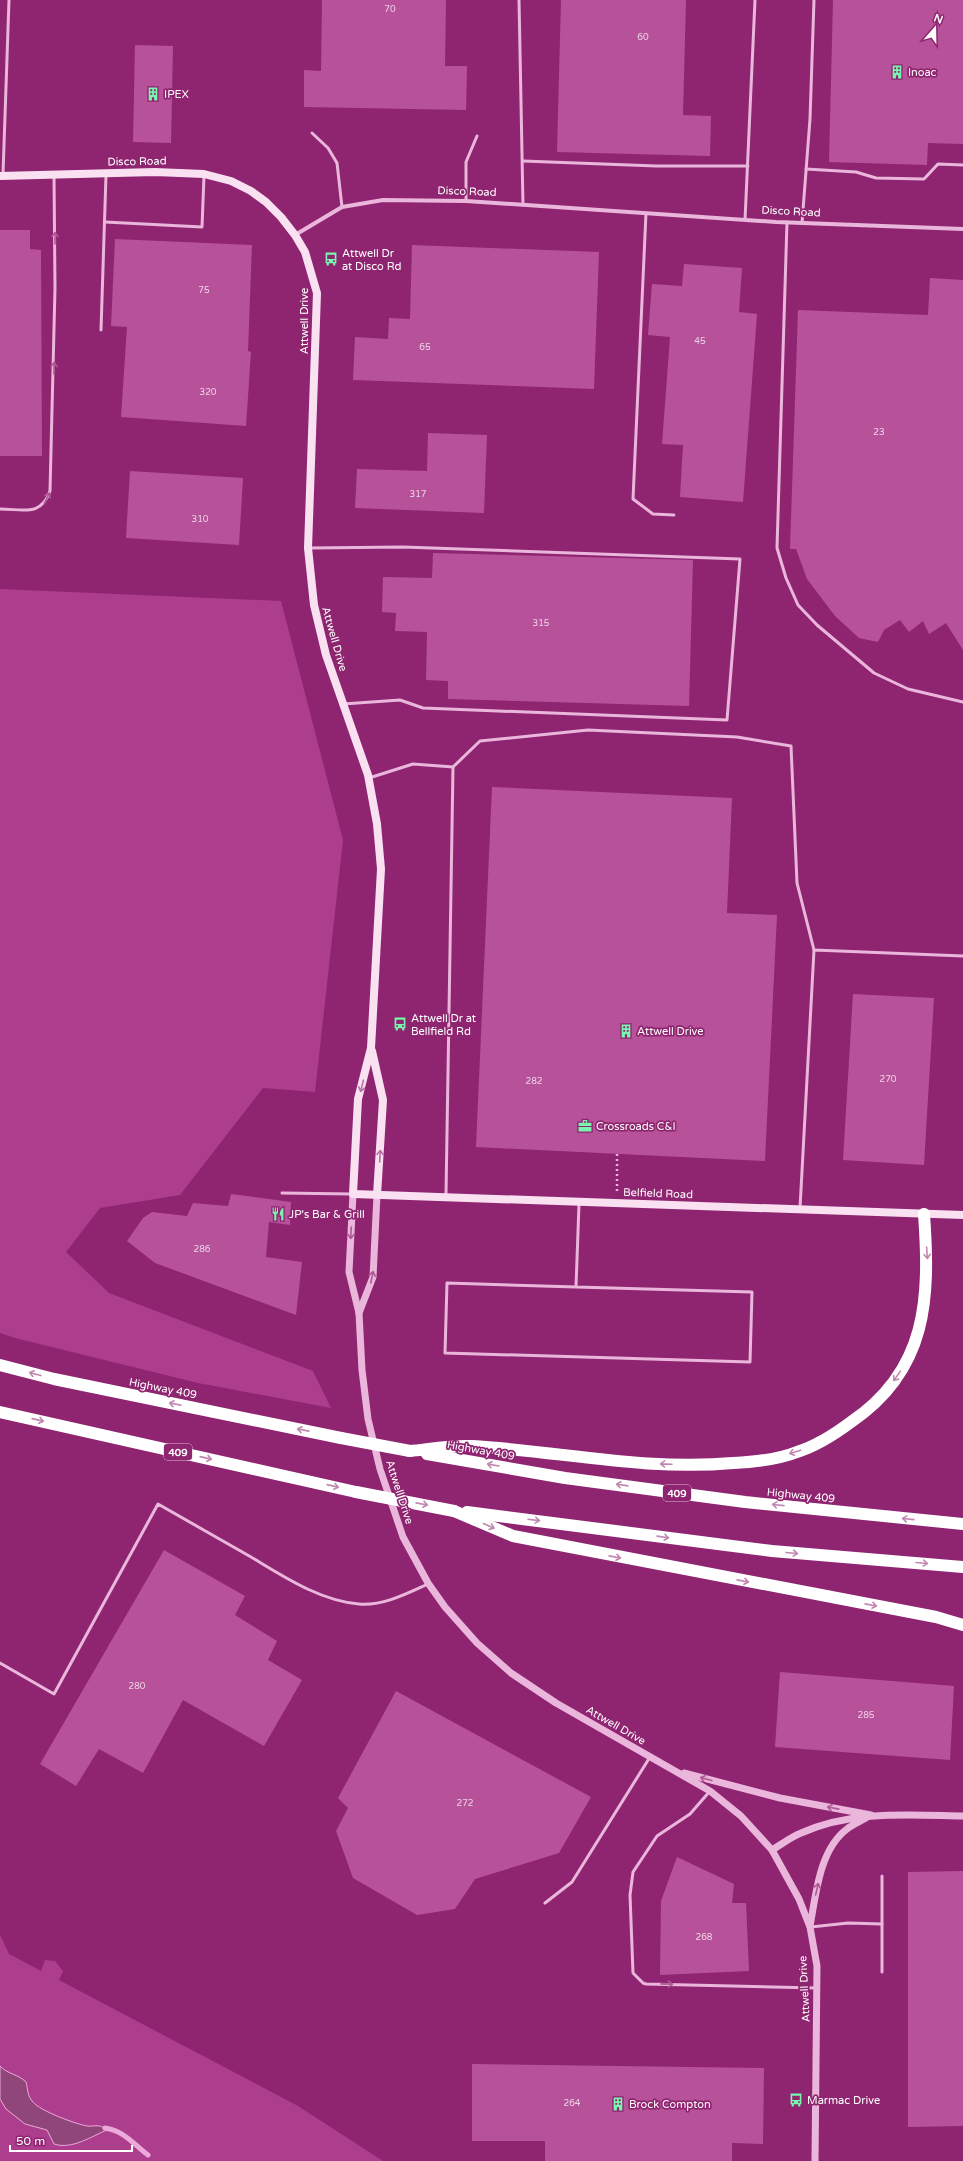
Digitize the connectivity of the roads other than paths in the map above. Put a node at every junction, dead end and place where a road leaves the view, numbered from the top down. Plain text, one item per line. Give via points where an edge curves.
1 (9, 0) edge
2 (519, 0) edge
3 (755, 0) edge
4 (814, 0) edge
5 (0, 112) edge
6 (5, 112) junction
7 (312, 133) dead end
8 (476, 136) dead end
9 (523, 161) junction
10 (963, 165) edge
11 (748, 166) junction
12 (806, 169) junction
13 (106, 173) junction
14 (204, 174) junction
15 (54, 175) junction
16 (1, 176) edge
17 (466, 201) junction
18 (523, 205) junction
19 (342, 207) junction
20 (646, 213) junction
21 (745, 220) junction
22 (104, 222) junction
23 (787, 222) junction
24 (802, 223) junction
25 (963, 229) edge
26 (295, 234) junction
27 (101, 330) dead end
28 (0, 509) edge
29 (674, 515) dead end
30 (308, 548) junction
31 (963, 702) edge
32 (343, 704) junction
33 (453, 767) junction
34 (368, 779) junction
35 (814, 950) junction
36 (963, 956) edge
37 (371, 1048) junction
38 (282, 1194) dead end
39 (353, 1194) junction
40 (377, 1195) junction
41 (446, 1197) junction
42 (579, 1202) junction
43 (800, 1209) junction
44 (924, 1214) junction
45 (963, 1215) edge
46 (576, 1287) junction
47 (359, 1313) junction
48 (0, 1365) edge
49 (0, 1412) edge
50 (410, 1451) junction
51 (454, 1511) junction
52 (963, 1524) edge
53 (963, 1566) edge
54 (428, 1583) junction
55 (963, 1625) edge
56 (0, 1663) edge
57 (650, 1757) junction
58 (673, 1770) junction
59 (710, 1791) junction
60 (871, 1815) junction
61 (963, 1816) edge
62 (772, 1850) junction
63 (882, 1876) dead end
64 (545, 1903) dead end
65 (882, 1924) junction
66 (810, 1927) junction
67 (882, 1972) dead end
68 (818, 1988) junction
69 (816, 2161) edge

1 - 6 lane
2 - 9 lane
3 - 11 lane
4 - 12 lane
5 - 6 lane
6 - 16 lane
7 - 19 lane via 328,148 337,163
8 - 17 lane via 466,162
9 - 11 lane via 656,166
9 - 18 lane
10 - 12 lane via 938,164 924,180 876,178 856,172
11 - 21 lane
12 - 24 lane
13 - 14 main road, Disco Road
13 - 15 main road, Disco Road
13 - 22 lane
14 - 22 lane via 202,226
14 - 26 main road, Disco Road via 231,181 251,191 266,202
15 - 16 main road, Disco Road
28 -> 15 lane via 37,509 44,505 50,491 55,288
17 - 18 street, Disco Road
17 - 19 street, Disco Road via 383,200
18 - 20 street, Disco Road
19 - 26 street, Disco Road
20 - 21 street, Disco Road
20 - 29 lane via 633,499 652,514
21 - 23 street, Disco Road
22 - 27 lane
23 - 24 street, Disco Road
23 - 31 lane via 777,548 786,578 798,605 874,673 908,689
24 - 25 street, Disco Road
26 - 30 main road, Attwell Drive via 305,252 317,293
30 - 32 main road, Attwell Drive via 314,604 326,655
30 - 32 lane via 403,547 740,559 728,720 423,708 400,700
32 - 34 main road, Attwell Drive
33 - 34 lane via 413,764
33 - 35 lane via 480,741 588,730 737,737 791,746 796,883
33 - 41 lane
34 - 37 main road, Attwell Drive via 377,824 381,869
35 - 36 lane
35 - 43 lane
37 -> 39 main road, Attwell Drive via 358,1099
40 -> 37 main road, Attwell Drive via 383,1100
38 - 39 lane
39 - 40 main road, Belfield Road
39 -> 47 street, Attwell Drive via 348,1272
40 - 41 main road, Belfield Road
47 -> 40 street, Attwell Drive via 373,1277
41 - 42 main road, Belfield Road
42 - 43 main road, Belfield Road
42 - 46 lane
43 - 44 main road, Belfield Road
44 - 45 main road, Belfield Road
44 -> 50 highway via 928,1266 926,1296 922,1320 908,1361 868,1411 835,1433 797,1452 757,1461 705,1466 646,1464 470,1446
46 - 46 lane via 447,1283 445,1353 750,1362 752,1292
47 - 54 street, Attwell Drive via 368,1419 380,1469 403,1537
50 -> 48 highway, Highway 409 / 409, bridge via 54,1380
49 -> 51 highway, 409, bridge via 356,1492
52 -> 50 highway, Highway 409 / 409 via 744,1502 565,1478
51 -> 53 highway, 409 via 772,1552
51 -> 55 highway via 513,1536 936,1617
54 - 56 lane via 394,1599 376,1604 340,1601 279,1573 158,1504 54,1694
54 - 57 street, Attwell Drive via 477,1643 511,1673 556,1703
57 - 58 street, Attwell Drive
57 - 64 lane via 572,1882
58 - 59 street, Attwell Drive
60 -> 58 street via 780,1798
59 - 62 street, Attwell Drive via 741,1816
59 -> 68 lane via 690,1814 657,1836 633,1872 630,1895 632,1973 646,1984
60 - 61 street
60 - 62 street via 814,1828
66 -> 60 street via 817,1888 837,1839 847,1829
62 - 66 street, Attwell Drive via 798,1898
63 - 65 lane
65 - 66 lane via 848,1923
65 - 67 lane
66 - 68 street, Attwell Drive
68 - 69 street, Attwell Drive

